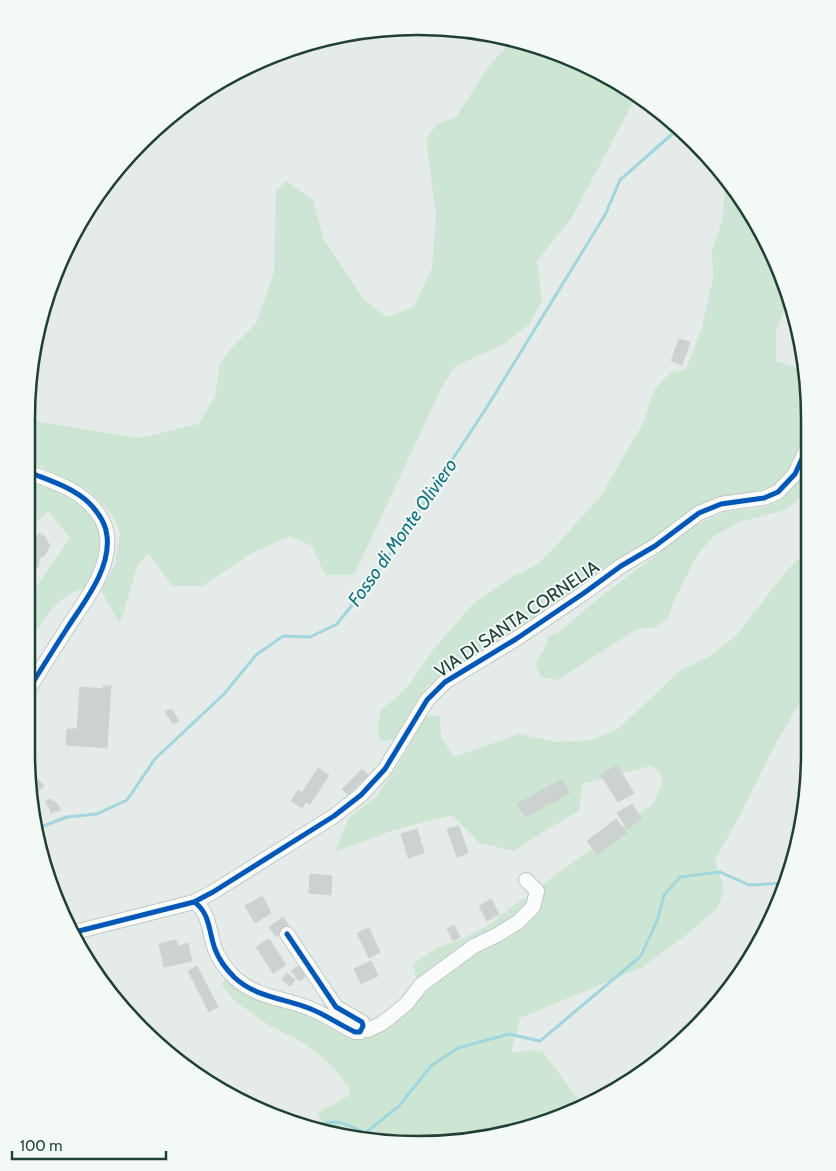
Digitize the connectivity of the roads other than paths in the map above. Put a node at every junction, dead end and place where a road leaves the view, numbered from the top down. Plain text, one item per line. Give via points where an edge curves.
1 (801, 461) edge
2 (35, 475) edge
3 (35, 679) edge
4 (526, 880) dead end
5 (194, 902) junction
6 (79, 931) edge
7 (287, 934) dead end
8 (363, 1028) junction

1 - 5 street, VIA DI SANTA CORNELIA via 795,474 778,492 764,498 721,504 699,513 516,639 445,682 427,700 385,769 361,795 316,828
2 - 3 street via 89,502 104,524 107,536 103,566 95,582
4 - 8 street via 537,891 533,907 518,922 449,964 381,1024
5 - 6 street, VIA DI SANTA CORNELIA
5 - 8 street via 204,911 220,960 240,982 267,997 312,1009 355,1032
7 - 8 street via 336,1007 360,1020

